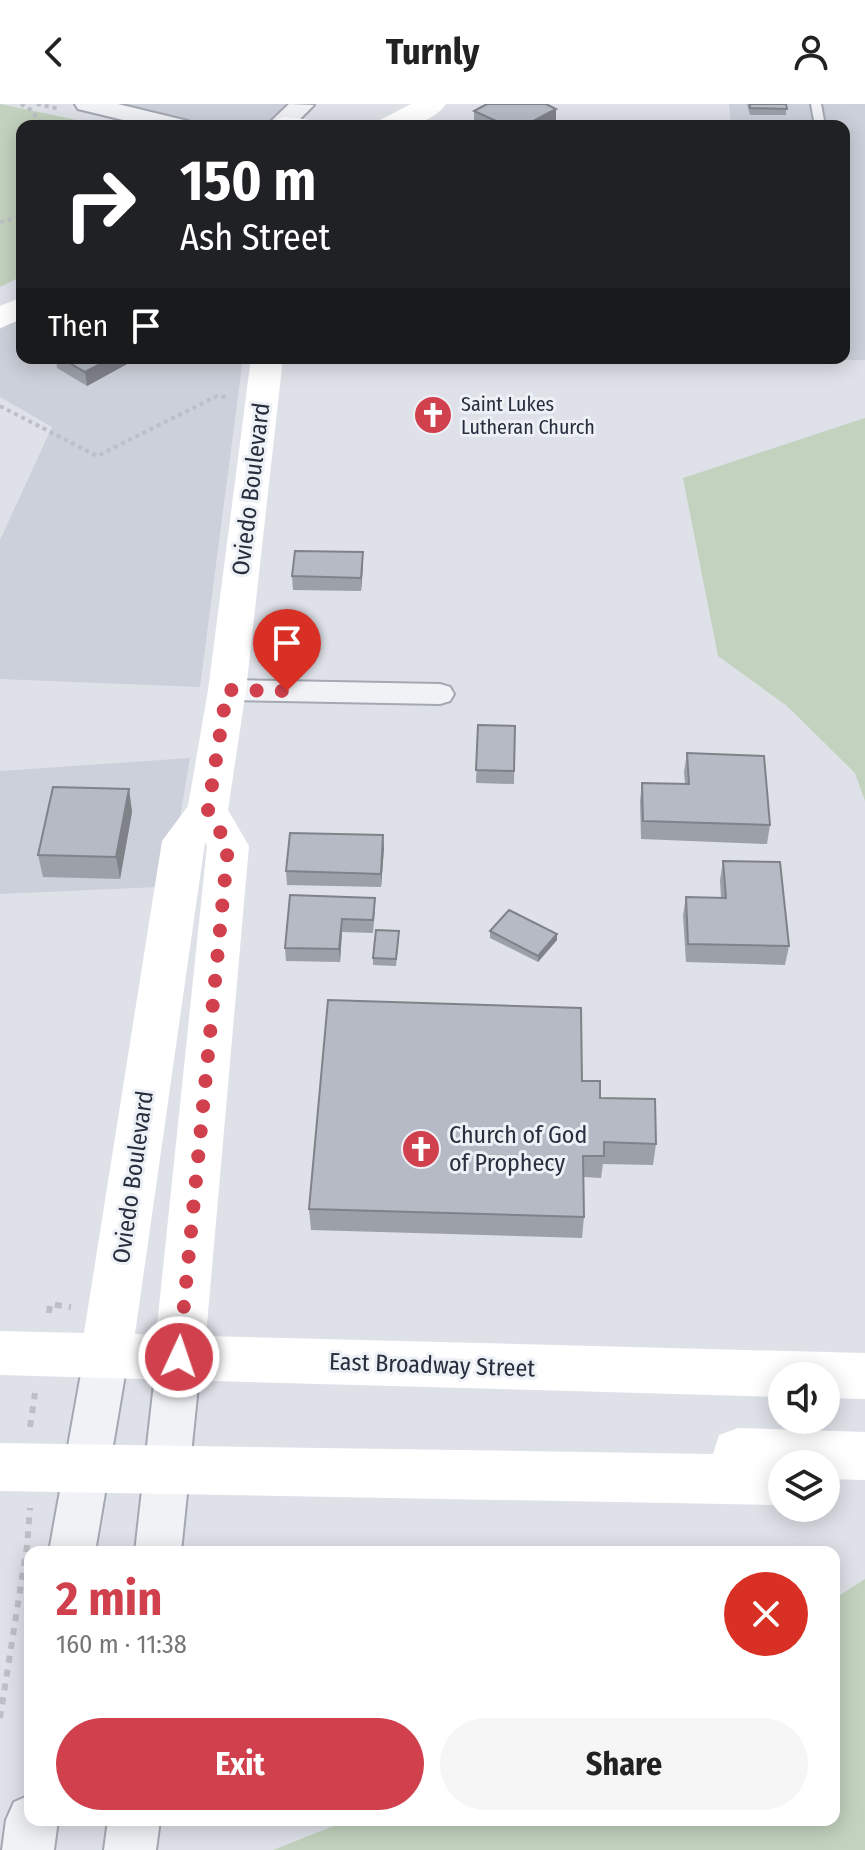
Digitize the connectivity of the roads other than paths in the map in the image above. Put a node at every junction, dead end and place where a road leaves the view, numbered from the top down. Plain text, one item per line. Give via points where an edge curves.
1 (87, 104) edge
2 (302, 104) edge
3 (432, 104) edge
4 (154, 120) edge
5 (285, 120) edge
6 (401, 120) edge
7 (266, 364) edge
8 (227, 690) junction
9 (440, 694) dead end
10 (208, 810) junction
11 (0, 1353) edge
12 (106, 1357) junction
13 (179, 1357) junction
14 (865, 1376) edge
15 (865, 1456) edge
16 (84, 1469) junction
17 (165, 1471) junction
18 (442, 1473) junction
19 (768, 1480) edge
20 (840, 1480) edge
21 (865, 1481) edge
22 (15, 1486) edge
23 (73, 1546) edge
24 (159, 1546) edge
25 (31, 1826) edge
26 (133, 1826) edge
27 (28, 1850) edge
28 (130, 1850) edge

1 - 4 street
2 - 5 street
3 - 6 main road
7 - 8 main road, Oviedo Boulevard
8 - 9 street
8 - 10 main road, Oviedo Boulevard
10 - 12 main road, Oviedo Boulevard via 183,841
10 - 13 main road via 228,846
11 - 12 main road, East Broadway Street
12 - 13 main road, East Broadway Street
12 - 16 street, Oviedo Boulevard
13 - 14 main road, East Broadway Street
13 - 17 street
15 - 18 main road via 513,1444
16 - 17 main road
16 - 22 main road
16 - 23 street, Oviedo Boulevard
17 - 18 main road
17 - 24 street
18 - 19 main road
20 - 21 main road
25 - 27 street
26 - 28 street

